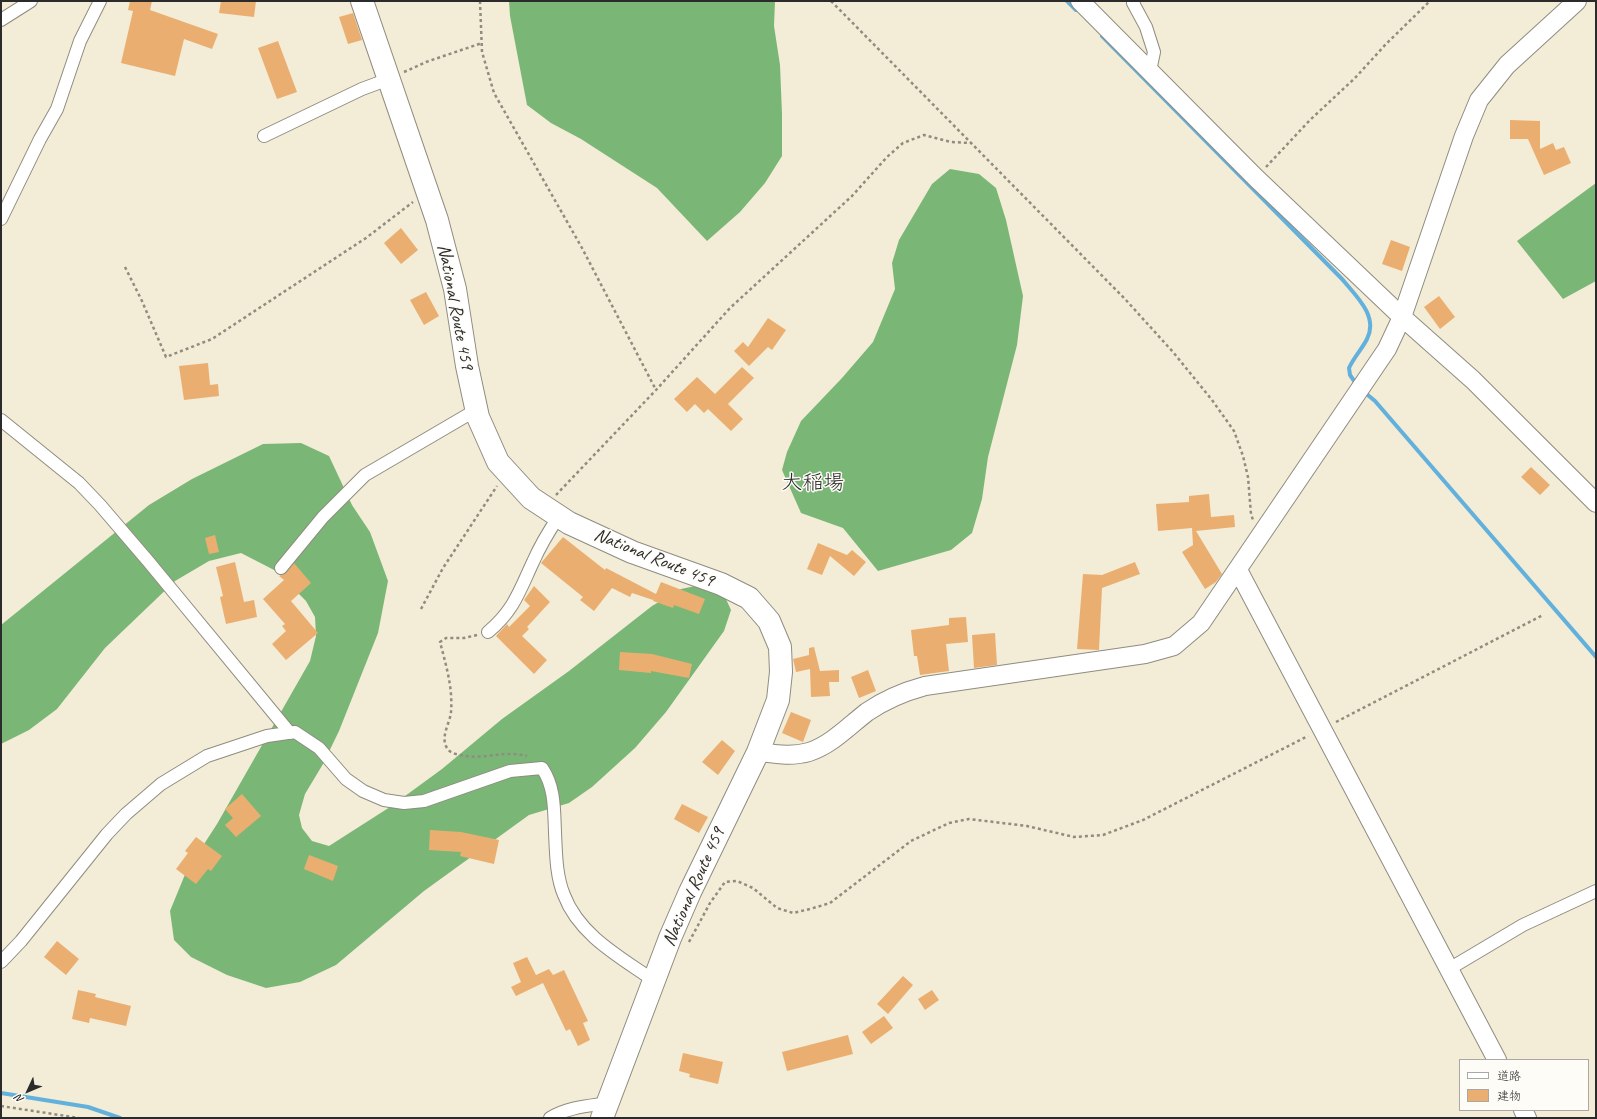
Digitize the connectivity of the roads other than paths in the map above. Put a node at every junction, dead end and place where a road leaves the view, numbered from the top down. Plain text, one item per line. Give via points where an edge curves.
1 (32, 1) edge
2 (100, 1) edge
3 (361, 1) edge
4 (1080, 1) edge
5 (1134, 1) edge
6 (1577, 1) edge
7 (1, 20) edge
8 (1150, 71) junction
9 (389, 79) junction
10 (264, 136) dead end
11 (1, 219) edge
12 (1402, 317) junction
13 (476, 410) junction
14 (1, 420) edge
15 (1596, 503) edge
16 (552, 512) junction
17 (281, 568) dead end
18 (1238, 570) junction
19 (488, 632) road end
20 (290, 733) junction
21 (758, 752) junction
22 (1596, 892) edge
23 (1, 962) edge
24 (1449, 969) junction
25 (653, 980) junction
26 (1496, 1059) edge
27 (605, 1110) edge
28 (550, 1118) edge

1 - 7 street
2 - 11 street via 80,41 57,109
3 - 9 highway, National Route 459
4 - 8 street
5 - 8 street via 1146,26 1154,52
6 - 12 street via 1507,65 1479,100 1464,136
8 - 12 street via 1256,178
9 - 10 street via 362,89
9 - 13 highway, National Route 459 via 437,220 455,289
12 - 15 street via 1473,380
12 - 18 street via 1373,371
13 - 16 highway, National Route 459 via 498,462 531,498
13 - 17 street via 365,475 324,517
14 - 20 street via 73,478 100,505
16 - 19 street via 543,541 513,604 502,620
16 - 21 highway, National Route 459 via 569,523 632,552 721,584 749,598 769,621 780,647 781,672 778,700
18 - 21 street via 1201,623 1174,646 1145,654 925,686 901,692 810,752 790,756
18 - 24 street
20 - 23 street via 267,736 207,756 143,798 107,834
20 - 25 street via 295,732 319,748 346,779 363,791 384,800 404,803 424,801 510,771 542,768 548,777 554,798 556,861 563,895 574,916 588,933
21 - 25 highway, National Route 459 via 690,892
22 - 24 street via 1523,925
24 - 26 street
25 - 27 highway, National Route 459
27 - 28 street via 580,1107

